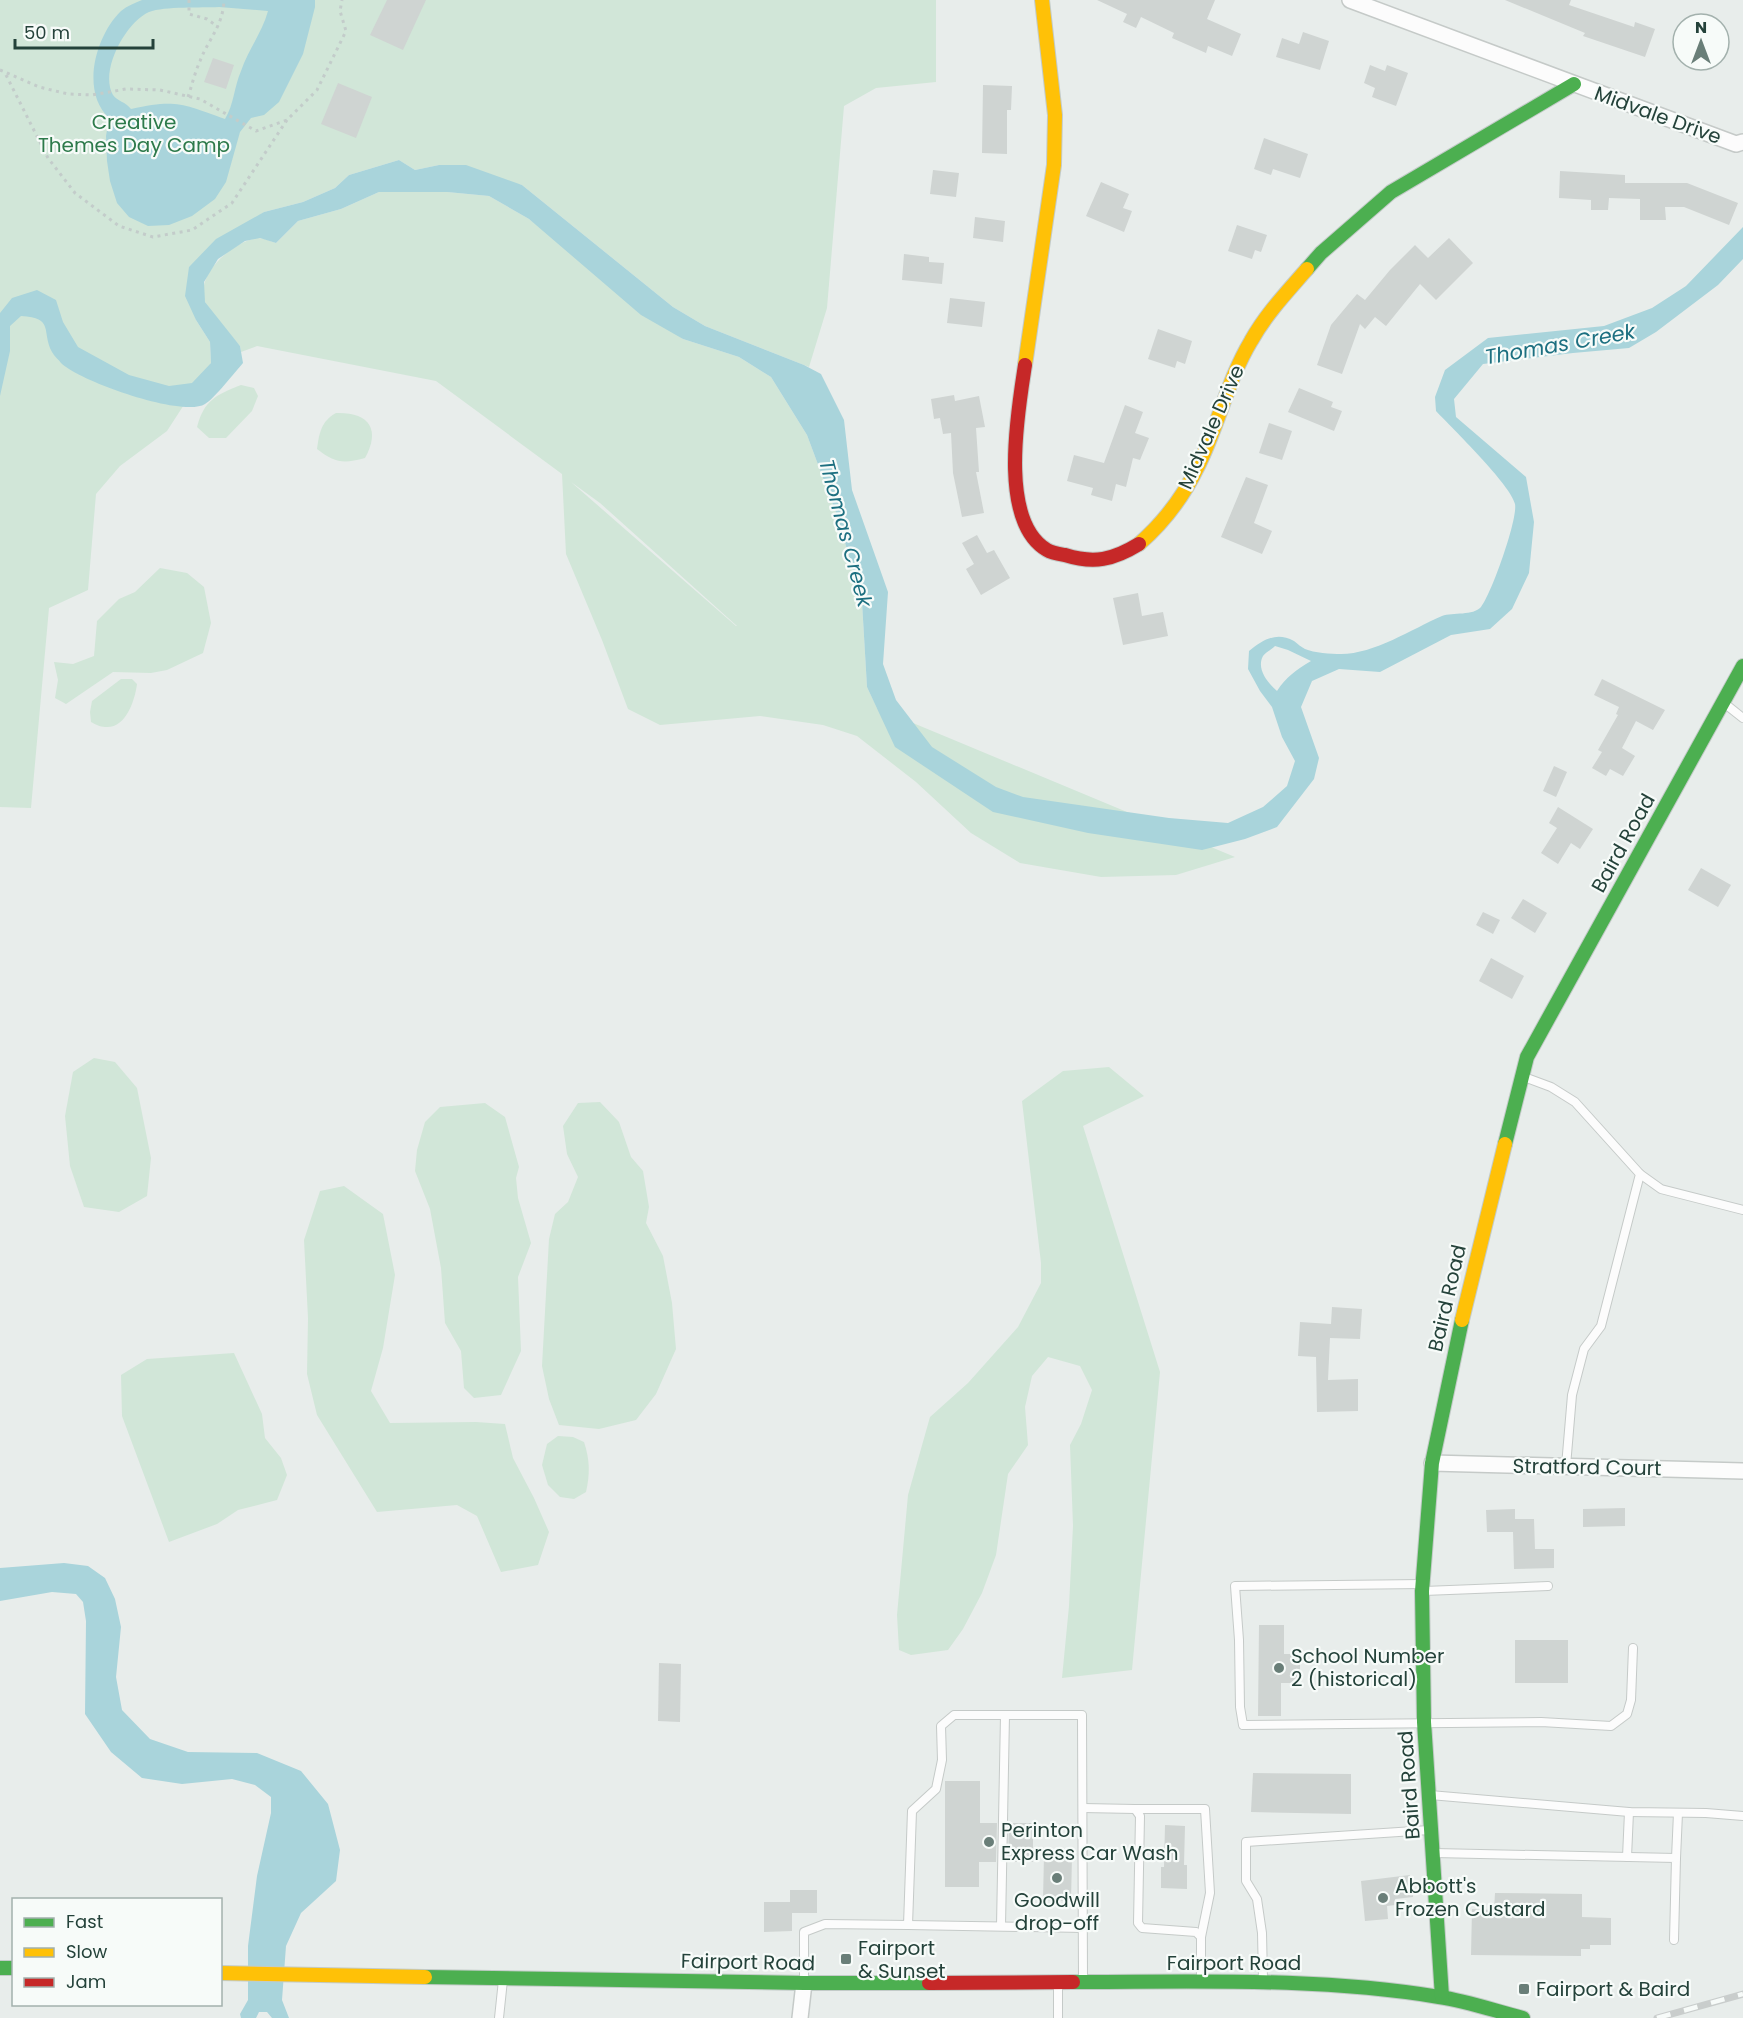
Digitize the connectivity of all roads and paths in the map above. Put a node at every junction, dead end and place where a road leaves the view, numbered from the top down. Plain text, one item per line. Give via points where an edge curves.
1 (189, 0) edge
2 (224, 0) edge
3 (342, 0) edge
4 (1042, 0) edge
5 (1350, 0) edge
6 (218, 27) junction
7 (0, 70) edge
8 (5, 73) junction
9 (1574, 84) junction
10 (188, 97) junction
11 (287, 120) junction
12 (1743, 142) edge
13 (1743, 666) edge
14 (1723, 702) junction
15 (1743, 718) edge
16 (1522, 1076) junction
17 (1640, 1174) junction
18 (1743, 1210) edge
19 (1432, 1463) junction
20 (1566, 1466) junction
21 (1743, 1471) edge
22 (1548, 1586) dead end
23 (1422, 1587) junction
24 (1633, 1648) dead end
25 (1005, 1715) junction
26 (1424, 1722) junction
27 (1428, 1795) junction
28 (1083, 1808) junction
29 (1135, 1809) junction
30 (1629, 1812) junction
31 (1678, 1813) junction
32 (1743, 1816) edge
33 (1431, 1830) junction
34 (1432, 1852) junction
35 (1627, 1857) junction
36 (1676, 1858) junction
37 (909, 1924) junction
38 (1001, 1926) junction
39 (1084, 1928) junction
40 (1201, 1937) junction
41 (1674, 1940) dead end
42 (223, 1973) edge
43 (503, 1979) junction
44 (1058, 1982) junction
45 (1083, 1982) junction
46 (1201, 1982) junction
47 (1263, 1982) junction
48 (804, 1983) junction
49 (1442, 1997) junction
50 (499, 2018) edge
51 (800, 2018) edge
52 (1058, 2018) edge
53 (1523, 2018) edge

1 - 6 path via 189,14
2 - 6 path
3 - 11 path via 340,11 346,31 317,90
4 - 9 street, Midvale Drive via 1055,115 1053,165 1017,416 1014,475 1020,510 1035,538 1047,550 1080,560 1113,558 1126,552 1167,518 1197,469 1250,342 1272,309 1321,253 1391,192
5 - 9 street, Midvale Drive
6 - 10 path via 200,59
7 - 8 path
8 - 10 path via 68,94 92,95 126,89 160,90
8 - 11 path via 48,158 75,193 119,226 153,237 192,230 232,203
9 - 12 street, Midvale Drive via 1736,144
10 - 11 path via 200,99 256,131
13 - 14 street, Baird Road
14 - 15 lane
14 - 16 street, Baird Road via 1527,1057
16 - 17 lane via 1575,1102
16 - 19 street, Baird Road via 1456,1343
17 - 18 lane via 1661,1189
17 - 20 lane via 1601,1326 1584,1349 1572,1395
19 - 20 street, Stratford Court
19 - 23 street, Baird Road
20 - 21 street, Stratford Court
22 - 23 lane
23 - 26 street, Baird Road
23 - 26 lane via 1235,1586 1243,1725
24 - 26 lane via 1631,1700 1627,1714 1611,1726
25 - 28 lane via 1082,1715
25 - 37 lane via 954,1715 941,1726 942,1760 936,1789 912,1811
25 - 38 lane
26 - 27 street, Baird Road
27 - 30 lane
27 - 33 street, Baird Road
28 - 29 lane
28 - 39 lane
29 - 40 lane via 1140,1816 1138,1923 1142,1928 1196,1932
29 - 40 lane via 1205,1809 1210,1893
30 - 31 lane
30 - 35 lane
31 - 32 lane
31 - 36 lane
33 - 34 street, Baird Road
33 - 47 lane via 1246,1842 1246,1881 1257,1899 1262,1933
34 - 35 lane
34 - 49 street, Baird Road
35 - 36 lane
36 - 41 lane
37 - 38 lane
37 - 48 lane via 825,1924 804,1932
38 - 39 lane
39 - 45 lane
40 - 46 lane
42 - 43 street, Fairport Road
43 - 48 street, Fairport Road
43 - 50 lane
44 - 45 street, Fairport Road
44 - 48 street, Fairport Road
44 - 52 lane
45 - 46 street, Fairport Road
46 - 47 street, Fairport Road
47 - 49 street, Fairport Road via 1352,1985
48 - 51 street
49 - 53 street, Fairport Road

